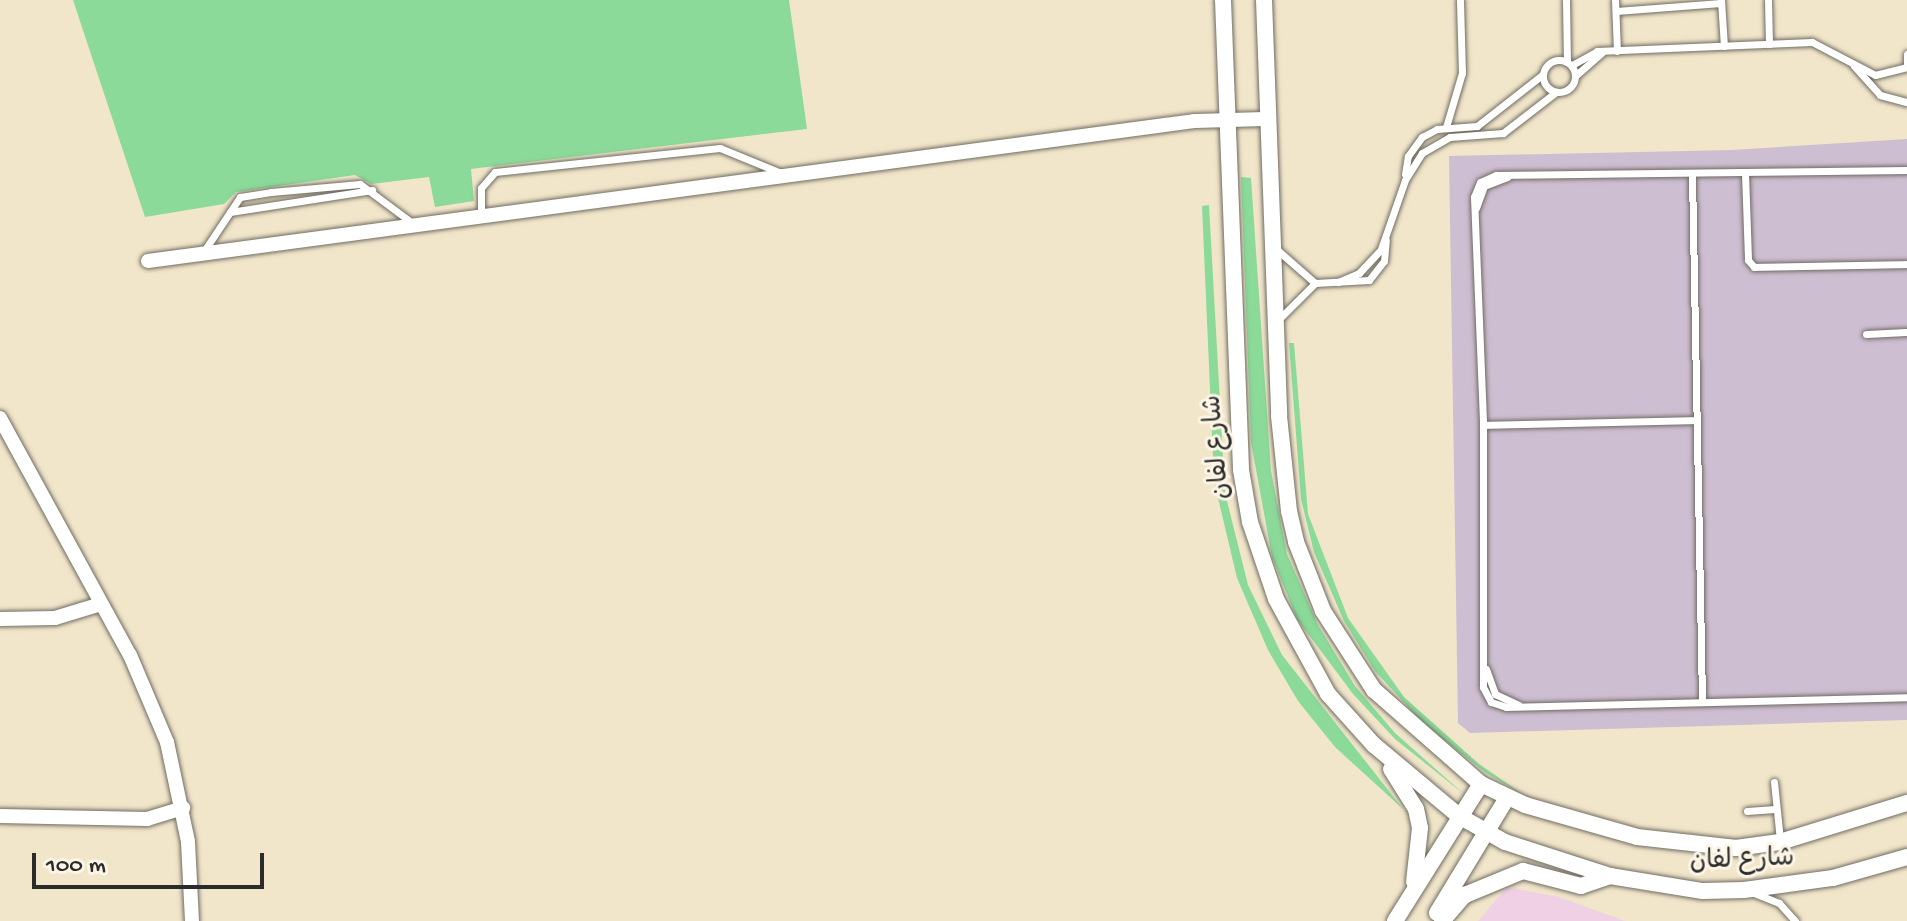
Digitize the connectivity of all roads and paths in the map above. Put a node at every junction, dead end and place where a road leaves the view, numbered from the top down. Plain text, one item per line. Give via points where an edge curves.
1 (1223, 0) edge
2 (1264, 0) edge
3 (1460, 0) edge
4 (1566, 0) edge
5 (1615, 0) edge
6 (1768, 0) edge
7 (1721, 1) edge
8 (1616, 11) junction
9 (1769, 44) junction
10 (1724, 46) junction
11 (1605, 51) junction
12 (1617, 51) junction
13 (1907, 54) edge
14 (1570, 64) junction
15 (1853, 64) junction
16 (1907, 67) edge
17 (1542, 75) junction
18 (1575, 76) junction
19 (1556, 92) junction
20 (1907, 102) edge
21 (1266, 119) junction
22 (1228, 120) junction
23 (1446, 127) junction
24 (1471, 131) junction
25 (1907, 170) edge
26 (1745, 173) junction
27 (1692, 174) junction
28 (786, 176) junction
29 (1405, 180) junction
30 (374, 190) junction
31 (230, 212) junction
32 (481, 213) junction
33 (411, 222) junction
34 (1272, 244) junction
35 (204, 251) junction
36 (148, 261) dead end
37 (1907, 264) edge
38 (1315, 283) junction
39 (1275, 324) junction
40 (1907, 332) edge
41 (1866, 334) dead end
42 (0, 418) edge
43 (1696, 420) junction
44 (1483, 425) junction
45 (101, 604) junction
46 (0, 619) edge
47 (1907, 696) edge
48 (1702, 699) junction
49 (1374, 745) junction
50 (1774, 782) dead end
51 (1481, 784) junction
52 (1507, 798) junction
53 (1907, 803) edge
54 (183, 808) junction
55 (1775, 809) junction
56 (1747, 811) dead end
57 (0, 816) edge
58 (1459, 816) junction
59 (1487, 833) junction
60 (1780, 842) junction
61 (1907, 857) edge
62 (1610, 876) junction
63 (1412, 890) junction
64 (1744, 890) junction
65 (192, 921) edge
66 (1395, 921) edge
67 (1432, 921) edge
68 (1442, 921) edge
69 (1795, 921) edge

1 - 22 street, شارع لفان
2 - 21 street
3 - 23 lane via 1462,73
4 - 14 lane
5 - 8 lane
6 - 9 lane
7 - 8 lane
7 - 10 lane
8 - 12 lane
9 - 10 lane
9 - 15 lane via 1825,45
10 - 12 lane
11 - 12 lane
11 - 14 lane via 1590,52
11 - 18 lane
13 - 16 lane
14 - 17 lane via 1551,61
14 - 18 lane
15 - 16 lane via 1875,75
15 - 20 lane via 1871,89
17 - 19 lane
17 - 24 lane
18 - 19 lane via 1571,87
19 - 24 lane via 1503,133
21 - 22 street
21 - 34 street
22 - 28 street
22 - 49 street, شارع لفان via 1241,470 1250,522 1291,630 1328,694
23 - 24 lane
23 - 29 lane via 1416,143
24 - 29 lane via 1430,146
25 - 26 lane
26 - 27 lane
26 - 37 lane via 1748,260 1754,267
27 - 43 lane
27 - 44 lane via 1507,177 1484,186 1476,208
28 - 32 street
28 - 32 lane via 720,148 510,170 495,172 481,188
29 - 38 lane via 1386,238 1367,266 1338,282
30 - 31 lane
30 - 31 lane via 352,183 240,197
30 - 33 lane
31 - 35 lane
32 - 33 street
33 - 35 street
34 - 38 lane
34 - 39 street
35 - 36 street
38 - 39 lane
39 - 51 street via 1282,458 1296,542 1309,580 1338,638 1374,690
40 - 41 lane
42 - 45 street
43 - 44 lane
43 - 48 lane
44 - 48 lane via 1485,668 1495,694 1519,705
45 - 46 street via 55,618
45 - 54 street via 148,692
47 - 48 lane
49 - 58 street, شارع لفان
49 - 63 street via 1416,809 1420,828
50 - 55 lane
51 - 52 street, شارع لفان
51 - 58 street
52 - 59 street
52 - 60 street, شارع لفان via 1680,844 1736,848
53 - 60 street, شارع لفان
54 - 57 street via 147,819
54 - 65 street
55 - 56 lane
55 - 60 lane
58 - 59 street, شارع لفان
58 - 63 street
59 - 62 street, شارع لفان
59 - 67 street
61 - 64 street, شارع لفان via 1821,881
62 - 64 street, شارع لفان via 1703,891
62 - 68 street via 1581,886 1523,871 1465,895
63 - 66 street
64 - 69 lane via 1779,903

